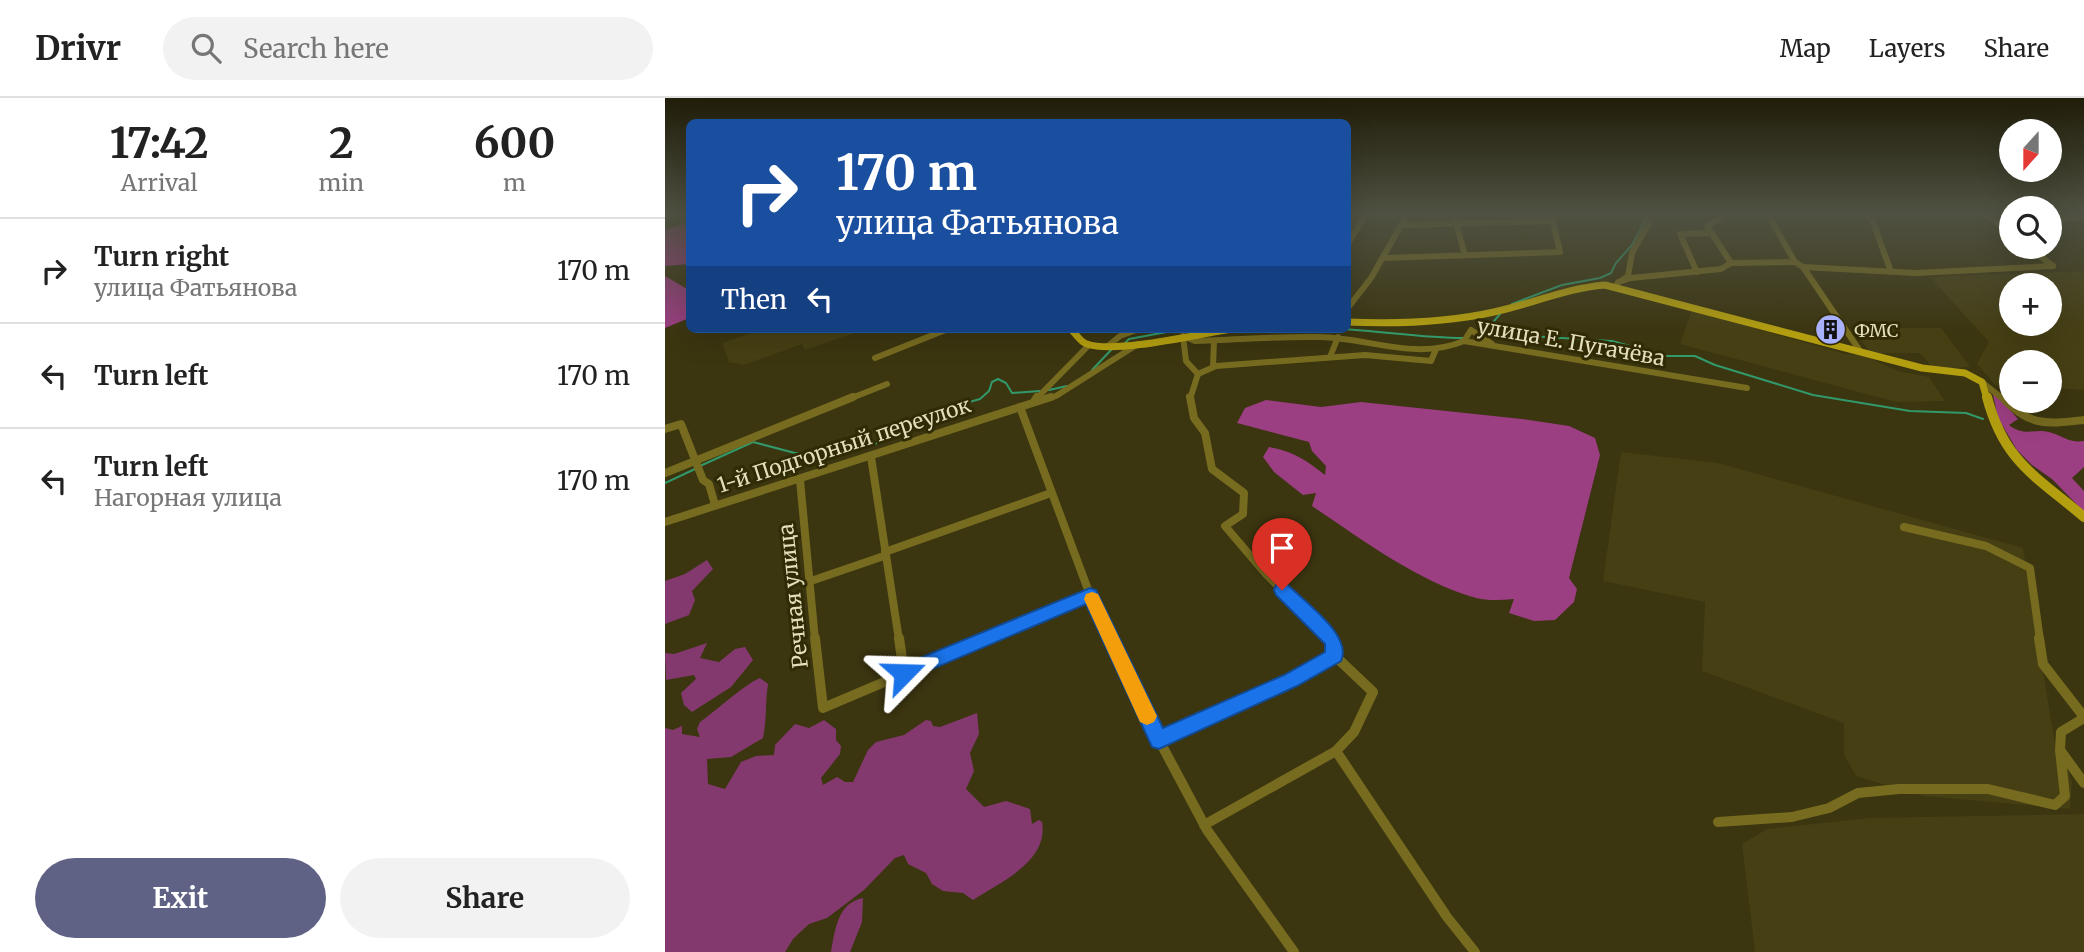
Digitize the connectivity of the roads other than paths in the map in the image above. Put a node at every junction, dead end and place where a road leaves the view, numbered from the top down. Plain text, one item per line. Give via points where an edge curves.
1 (1386, 253) edge
2 (1464, 253) edge
3 (1540, 253) edge
4 (1631, 253) edge
5 (1688, 253) edge
6 (1725, 253) edge
7 (1790, 253) edge
8 (1884, 253) edge
9 (1465, 256) junction
10 (1383, 258) junction
11 (2044, 259) edge
12 (1795, 262) junction
13 (1731, 263) junction
14 (1803, 267) junction
15 (1697, 272) junction
16 (1891, 272) junction
17 (1617, 284) junction
18 (1351, 296) edge
19 (1357, 297) junction
20 (1351, 304) edge
21 (1351, 317) edge
22 (1464, 319) junction
23 (1351, 322) edge
24 (1361, 323) junction
25 (1471, 330) junction
26 (938, 333) edge
27 (1076, 333) edge
28 (1128, 333) edge
29 (1204, 333) edge
30 (1183, 336) junction
31 (1338, 337) junction
32 (1214, 341) junction
33 (1464, 341) junction
34 (1140, 343) junction
35 (1089, 345) junction
36 (1109, 345) junction
37 (1368, 345) junction
38 (1495, 345) junction
39 (1436, 349) junction
40 (1860, 351) junction
41 (1365, 355) junction
42 (875, 358) dead end
43 (1330, 358) junction
44 (1213, 367) junction
45 (1198, 374) junction
46 (1982, 382) junction
47 (887, 384) dead end
48 (1747, 388) dead end
49 (1033, 402) junction
50 (1020, 407) junction
51 (2084, 420) edge
52 (665, 429) edge
53 (871, 457) junction
54 (696, 461) junction
55 (665, 473) edge
56 (800, 480) junction
57 (1051, 493) junction
58 (715, 505) junction
59 (2084, 517) edge
60 (665, 522) edge
61 (1905, 527) dead end
62 (885, 554) junction
63 (808, 582) junction
64 (1090, 595) junction
65 (1335, 656) junction
66 (904, 673) junction
67 (2084, 718) edge
68 (1159, 740) junction
69 (2060, 750) junction
70 (1336, 751) junction
71 (2084, 783) edge
72 (1718, 822) dead end
73 (1204, 825) junction
74 (1294, 952) edge
75 (1475, 952) edge

1 - 10 street
2 - 9 street
3 - 9 street
4 - 17 street via 1628,276
5 - 15 street
6 - 13 street
7 - 12 street
8 - 16 street
9 - 10 street
10 - 19 street
11 - 16 street via 2053,266
12 - 13 street
12 - 14 street
13 - 15 street
14 - 16 street
14 - 40 street
15 - 17 street via 1631,278
17 - 22 main road via 1583,287
17 - 40 main road
18 - 19 street
19 - 20 street
21 - 24 street
22 - 24 main road
22 - 25 street
23 - 24 main road
25 - 33 street
25 - 38 street
26 - 42 street
27 - 35 main road
28 - 36 street
29 - 30 main road
30 - 32 street, улица Е. Пугачёва
30 - 34 main road
30 - 45 street via 1186,361
31 - 32 street, улица Е. Пугачёва
31 - 37 street, улица Е. Пугачёва
31 - 43 street
32 - 44 street
33 - 38 street, улица Е. Пугачёва
33 - 39 street, улица Е. Пугачёва via 1451,349
34 - 36 main road
34 - 49 street, 1-й Подгорный переулок via 1066,391
35 - 36 main road
35 - 49 street
37 - 39 street, улица Е. Пугачёва
37 - 41 street
38 - 48 street, улица Е. Пугачёва
39 - 41 street via 1431,360
40 - 46 main road via 1931,370 1965,373
41 - 43 street
43 - 44 street
44 - 45 street
45 - 65 street via 1189,401 1205,433 1212,468 1244,493 1243,514 1225,526 1333,641
46 - 51 street via 1997,389 2021,418 2041,425
46 - 59 main road via 2002,441
47 - 54 street
49 - 50 street, 1-й Подгорный переулок
50 - 53 street, 1-й Подгорный переулок
50 - 57 street
52 - 54 street via 681,424
53 - 56 street, 1-й Подгорный переулок
53 - 62 street
54 - 55 street
54 - 58 street
56 - 58 street, 1-й Подгорный переулок
56 - 63 street, Речная улица
57 - 62 street
57 - 64 street
58 - 60 street, 1-й Подгорный переулок
61 - 67 street via 1993,550 2030,568 2043,664
62 - 63 street
62 - 66 street
63 - 66 street, Речная улица via 823,708
64 - 66 street
64 - 68 street
65 - 68 street
65 - 70 street via 1373,692 1355,732
67 - 69 street via 2061,732
68 - 73 street
69 - 71 street
69 - 72 street via 2065,796 2055,805 1988,789 1899,789 1858,793 1829,808 1792,817
70 - 73 street
70 - 75 street
73 - 74 street

